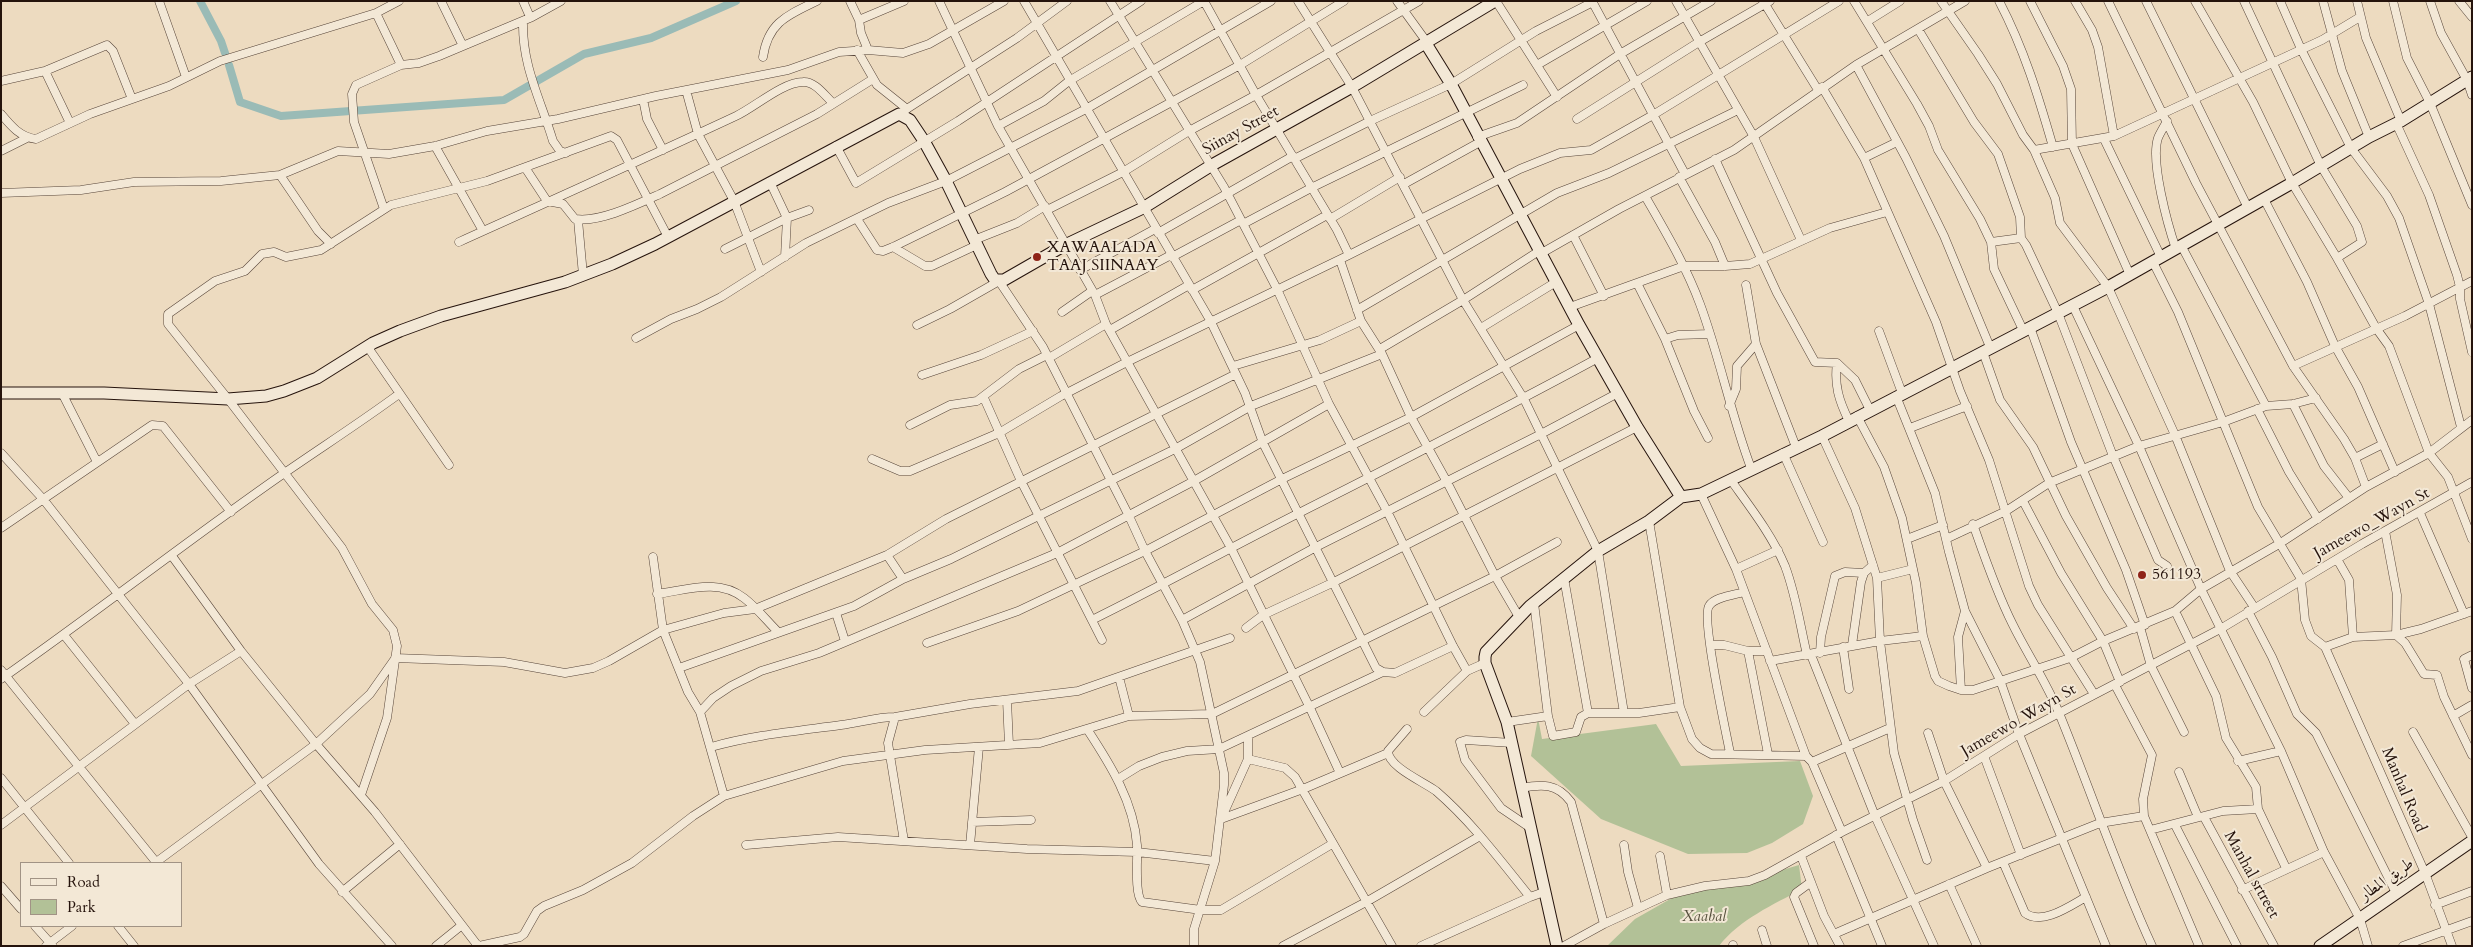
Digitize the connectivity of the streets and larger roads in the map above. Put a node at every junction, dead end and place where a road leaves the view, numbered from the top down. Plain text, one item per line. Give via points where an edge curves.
1 (159, 1) edge
2 (399, 1) edge
3 (441, 1) edge
4 (523, 1) edge
5 (561, 1) edge
6 (817, 1) edge
7 (850, 1) edge
8 (904, 1) edge
9 (939, 1) edge
10 (1004, 1) edge
11 (1024, 1) edge
12 (1067, 1) edge
13 (1110, 1) edge
14 (1141, 1) edge
15 (1271, 1) edge
16 (1298, 1) edge
17 (1344, 1) edge
18 (1397, 1) edge
19 (1418, 1) edge
20 (1496, 1) edge
21 (1647, 1) edge
22 (1676, 1) edge
23 (1711, 1) edge
24 (1839, 1) edge
25 (1854, 1) edge
26 (1900, 1) edge
27 (1941, 1) edge
28 (1965, 1) edge
29 (1999, 1) edge
30 (2030, 1) edge
31 (2075, 1) edge
32 (2108, 1) edge
33 (2146, 1) edge
34 (2195, 1) edge
35 (2244, 1) edge
36 (2280, 1) edge
37 (2323, 1) edge
38 (2357, 1) edge
39 (2393, 1) edge
40 (2430, 1) edge
41 (2459, 1) edge
42 (1592, 2) edge
43 (1766, 2) edge
44 (1404, 11) junction
45 (1947, 12) junction
46 (376, 13) junction
47 (1119, 16) junction
48 (1684, 16) junction
49 (2360, 17) junction
50 (2472, 17) edge
51 (526, 19) junction
52 (859, 20) junction
53 (1310, 20) junction
54 (1868, 21) junction
55 (1038, 23) junction
56 (1606, 27) junction
57 (1918, 29) junction
58 (954, 30) junction
59 (1221, 31) junction
60 (2332, 34) junction
61 (1784, 36) junction
62 (1521, 40) junction
63 (1135, 42) junction
64 (1426, 42) junction
65 (1699, 42) junction
66 (463, 46) junction
67 (1883, 49) junction
68 (2300, 49) junction
69 (857, 50) junction
70 (868, 50) junction
71 (1330, 51) junction
72 (1620, 54) junction
73 (1056, 56) junction
74 (763, 57) dead end
75 (2274, 63) junction
76 (401, 65) junction
77 (1240, 65) junction
78 (1537, 65) junction
79 (1856, 65) junction
80 (970, 67) junction
81 (46, 71) junction
82 (1153, 71) junction
83 (1716, 75) junction
84 (186, 77) junction
85 (2469, 78) edge
86 (873, 79) junction
87 (2240, 79) junction
88 (1, 81) edge
89 (1069, 81) junction
90 (1635, 83) junction
91 (1450, 84) junction
92 (1523, 85) dead end
93 (1352, 87) junction
94 (1820, 89) junction
95 (686, 90) junction
96 (2472, 95) edge
97 (1256, 96) junction
98 (1557, 97) junction
99 (2195, 98) junction
100 (132, 99) junction
101 (643, 99) junction
102 (1171, 100) junction
103 (986, 102) junction
104 (2430, 103) junction
105 (833, 104) junction
106 (1086, 109) junction
107 (1738, 110) junction
108 (903, 112) junction
109 (1464, 112) junction
110 (2162, 113) junction
111 (1, 114) edge
112 (1653, 115) junction
113 (1577, 120) dead end
114 (1370, 121) junction
115 (2167, 121) junction
116 (70, 122) junction
117 (547, 122) junction
118 (2399, 122) junction
119 (998, 126) junction
120 (1277, 129) junction
121 (1189, 131) junction
122 (698, 134) junction
123 (2114, 136) junction
124 (2369, 136) junction
125 (1754, 137) junction
126 (27, 138) junction
127 (1104, 138) junction
128 (1478, 139) junction
129 (2104, 139) junction
130 (924, 141) junction
131 (1898, 142) junction
132 (2072, 144) junction
133 (1670, 145) junction
134 (435, 146) junction
135 (836, 146) junction
136 (2053, 146) junction
137 (2351, 148) junction
138 (1011, 149) junction
139 (662, 150) junction
140 (2034, 150) junction
141 (1, 151) edge
142 (1386, 151) junction
143 (366, 153) junction
144 (566, 153) junction
145 (1294, 158) junction
146 (1864, 158) junction
147 (1716, 159) junction
148 (630, 165) junction
149 (1212, 165) junction
150 (2320, 166) junction
151 (715, 167) junction
152 (526, 169) junction
153 (1123, 172) junction
154 (280, 176) junction
155 (1682, 176) junction
156 (1029, 178) junction
157 (1500, 179) junction
158 (1402, 180) junction
159 (946, 181) junction
160 (770, 182) junction
161 (2292, 183) junction
162 (460, 187) junction
163 (1311, 188) junction
164 (1, 193) edge
165 (1227, 193) junction
166 (1645, 196) junction
167 (648, 199) junction
168 (2264, 199) junction
169 (734, 201) junction
170 (547, 202) junction
171 (2472, 204) edge
172 (1046, 208) junction
173 (1142, 208) junction
174 (2248, 208) junction
175 (384, 209) junction
176 (809, 210) dead end
177 (1887, 212) junction
178 (962, 214) junction
179 (1518, 214) junction
180 (1328, 217) junction
181 (787, 218) junction
182 (857, 218) junction
183 (578, 220) junction
184 (1421, 220) junction
185 (1242, 222) junction
186 (2219, 224) junction
187 (482, 231) junction
188 (1156, 231) junction
189 (1573, 235) junction
190 (668, 237) junction
191 (748, 237) junction
192 (2021, 238) junction
193 (1801, 240) junction
194 (460, 242) dead end
195 (976, 242) junction
196 (1990, 242) junction
197 (331, 244) junction
198 (1066, 245) junction
199 (893, 247) junction
200 (2179, 247) junction
201 (726, 249) dead end
202 (1258, 252) junction
203 (1539, 253) junction
204 (1172, 256) junction
205 (1349, 256) junction
206 (785, 257) junction
207 (1762, 258) junction
208 (2337, 258) junction
209 (2157, 259) junction
210 (1340, 260) junction
211 (1441, 260) junction
212 (1684, 266) junction
213 (1725, 266) junction
214 (1080, 270) junction
215 (760, 272) junction
216 (584, 275) junction
217 (2130, 275) junction
218 (998, 281) junction
219 (1556, 282) junction
220 (2472, 282) edge
221 (1637, 283) junction
222 (1746, 285) dead end
223 (1191, 287) junction
224 (2108, 287) junction
225 (2460, 287) junction
226 (1277, 289) junction
227 (1094, 293) junction
228 (1604, 296) junction
229 (1464, 300) junction
230 (2429, 304) junction
231 (2073, 306) junction
232 (1570, 307) junction
233 (1357, 310) junction
234 (1062, 312) dead end
235 (2058, 313) junction
236 (1210, 320) junction
237 (1362, 321) junction
238 (917, 324) dead end
239 (1580, 325) junction
240 (1108, 327) junction
241 (1481, 328) junction
242 (2376, 328) junction
243 (2027, 329) junction
244 (1879, 330) dead end
245 (1033, 331) junction
246 (1710, 334) junction
247 (636, 338) dead end
248 (1665, 339) junction
249 (1756, 344) junction
250 (1302, 345) junction
251 (367, 346) junction
252 (2335, 346) junction
253 (1987, 349) junction
254 (1381, 351) junction
255 (2472, 352) edge
256 (1048, 357) junction
257 (1598, 358) junction
258 (1127, 362) junction
259 (1838, 364) junction
260 (1233, 366) junction
261 (2293, 366) junction
262 (1505, 367) junction
263 (1953, 367) junction
264 (1236, 374) junction
265 (922, 375) dead end
266 (1316, 379) junction
267 (1, 393) edge
268 (62, 393) junction
269 (1066, 393) junction
270 (1618, 393) junction
271 (399, 394) junction
272 (1899, 394) junction
273 (228, 398) junction
274 (984, 398) junction
275 (2316, 398) junction
276 (1524, 399) junction
277 (1329, 404) junction
278 (2293, 404) junction
279 (1251, 406) junction
280 (1729, 406) junction
281 (1966, 406) junction
282 (2266, 406) junction
283 (2257, 409) junction
284 (1870, 410) junction
285 (1158, 415) junction
286 (1411, 418) junction
287 (1853, 419) junction
288 (2472, 420) edge
289 (2223, 422) junction
290 (910, 424) dead end
291 (1637, 427) junction
292 (2461, 427) junction
293 (1910, 428) junction
294 (1000, 433) junction
295 (1541, 434) junction
296 (2175, 435) junction
297 (1822, 436) junction
298 (1708, 438) dead end
299 (1263, 443) junction
300 (2383, 444) junction
301 (1092, 445) junction
302 (1351, 445) junction
303 (2139, 446) junction
304 (1796, 447) junction
305 (1175, 448) junction
306 (1430, 448) junction
307 (1, 453) edge
308 (1783, 453) junction
309 (2429, 453) junction
310 (2113, 456) junction
311 (2356, 458) junction
312 (872, 459) dead end
313 (98, 462) junction
314 (449, 465) dead end
315 (1558, 467) junction
316 (1751, 468) junction
317 (2082, 468) junction
318 (2395, 472) junction
319 (284, 473) junction
320 (1282, 478) junction
321 (1370, 478) junction
322 (1730, 479) junction
323 (1110, 480) junction
324 (1021, 481) junction
325 (1192, 482) junction
326 (1447, 482) junction
327 (2472, 482) edge
328 (2049, 483) junction
329 (2366, 487) junction
330 (1701, 494) junction
331 (2453, 494) junction
332 (1681, 497) junction
333 (2349, 498) junction
334 (43, 499) junction
335 (2023, 501) junction
336 (2006, 510) junction
337 (1387, 511) junction
338 (231, 512) junction
339 (1298, 513) junction
340 (2420, 513) junction
341 (1039, 515) junction
342 (1129, 516) junction
343 (1211, 516) junction
344 (1465, 516) junction
345 (2318, 519) junction
346 (1649, 521) junction
347 (1973, 524) junction
348 (1943, 525) junction
349 (1, 528) edge
350 (2385, 531) junction
351 (1907, 539) junction
352 (1946, 539) junction
353 (2472, 539) edge
354 (1557, 542) dead end
355 (1823, 542) dead end
356 (2279, 544) junction
357 (1405, 546) junction
358 (1316, 547) junction
359 (1230, 548) junction
360 (1778, 550) junction
361 (1145, 551) junction
362 (1598, 551) junction
363 (1057, 553) junction
364 (888, 555) junction
365 (172, 556) junction
366 (653, 557) dead end
367 (2337, 559) junction
368 (1873, 565) junction
369 (2167, 566) dead end
370 (1736, 569) junction
371 (1913, 569) junction
372 (2230, 571) junction
373 (1864, 573) junction
374 (1495, 576) junction
375 (1564, 578) junction
376 (1877, 578) junction
377 (903, 579) junction
378 (2301, 579) junction
379 (1332, 583) junction
380 (1074, 584) junction
381 (1248, 584) junction
382 (1164, 586) junction
383 (2201, 589) junction
384 (1744, 592) junction
385 (657, 594) junction
386 (118, 595) junction
387 (1534, 603) junction
388 (1434, 606) junction
389 (755, 609) junction
390 (2251, 609) junction
391 (1965, 611) junction
392 (2175, 611) junction
393 (2468, 612) edge
394 (836, 613) junction
395 (1263, 615) junction
396 (1519, 617) junction
397 (1092, 620) junction
398 (1182, 620) junction
399 (2140, 627) junction
400 (1246, 628) dead end
401 (2222, 628) junction
402 (663, 630) junction
403 (778, 632) junction
404 (64, 635) junction
405 (2396, 635) junction
406 (1923, 636) junction
407 (2353, 637) junction
408 (1230, 638) dead end
409 (1102, 640) dead end
410 (845, 641) junction
411 (1361, 641) junction
412 (1880, 641) junction
413 (2103, 641) junction
414 (927, 642) dead end
415 (2190, 644) junction
416 (1711, 645) junction
417 (1852, 645) junction
418 (1453, 646) junction
419 (1843, 647) junction
420 (2325, 647) junction
421 (241, 651) junction
422 (1196, 651) junction
423 (1748, 651) junction
424 (1767, 651) junction
425 (1820, 653) junction
426 (1809, 655) junction
427 (2472, 655) edge
428 (395, 658) junction
429 (2070, 658) junction
430 (1770, 661) junction
431 (1485, 662) junction
432 (2151, 666) junction
433 (679, 668) junction
434 (2039, 669) junction
435 (1467, 671) junction
436 (1383, 672) junction
437 (3, 675) edge
438 (1294, 676) junction
439 (1119, 677) junction
440 (2000, 680) junction
441 (2118, 683) junction
442 (189, 684) junction
443 (2472, 688) edge
444 (1849, 689) dead end
445 (1961, 690) junction
446 (2094, 694) junction
447 (1007, 700) junction
448 (2472, 705) edge
449 (1680, 707) junction
450 (1310, 708) junction
451 (700, 712) junction
452 (1424, 712) dead end
453 (1624, 712) junction
454 (1588, 713) junction
455 (2059, 713) junction
456 (1212, 714) junction
457 (1130, 716) junction
458 (1548, 716) junction
459 (2452, 716) junction
460 (895, 717) junction
461 (1507, 722) junction
462 (135, 724) junction
463 (1890, 728) junction
464 (1087, 729) junction
465 (1407, 729) dead end
466 (2184, 732) dead end
467 (2413, 732) dead end
468 (1928, 733) dead end
469 (2020, 734) junction
470 (1248, 737) junction
471 (1512, 743) junction
472 (316, 744) junction
473 (1009, 744) junction
474 (979, 746) junction
475 (1847, 746) junction
476 (711, 747) junction
477 (1220, 749) junction
478 (2281, 751) junction
479 (1388, 753) junction
480 (1730, 753) junction
481 (890, 754) junction
482 (1768, 754) junction
483 (2472, 755) edge
484 (1984, 756) junction
485 (1248, 759) junction
486 (1809, 759) junction
487 (2238, 761) junction
488 (79, 766) junction
489 (2179, 772) dead end
490 (1340, 774) junction
491 (1, 778) edge
492 (1118, 779) junction
493 (1944, 781) junction
494 (262, 784) junction
495 (1521, 788) junction
496 (1303, 789) junction
497 (361, 796) junction
498 (724, 796) junction
499 (1908, 800) junction
500 (24, 807) junction
501 (2258, 809) junction
502 (1875, 816) junction
503 (2144, 816) junction
504 (2201, 817) junction
505 (1221, 819) junction
506 (1031, 820) dead end
507 (972, 822) junction
508 (1, 824) edge
509 (2100, 824) junction
510 (2175, 825) junction
511 (1530, 827) junction
512 (2150, 830) junction
513 (1839, 834) junction
514 (1480, 836) junction
515 (2472, 837) edge
516 (2062, 839) junction
517 (904, 841) junction
518 (2472, 841) edge
519 (400, 844) junction
520 (1332, 844) junction
521 (746, 845) dead end
522 (970, 845) junction
523 (1624, 845) dead end
524 (1137, 852) junction
525 (2324, 852) junction
526 (2021, 855) junction
527 (1660, 856) dead end
528 (1801, 856) junction
529 (1927, 860) dead end
530 (1215, 861) junction
531 (68, 862) edge
532 (155, 862) edge
533 (157, 862) edge
534 (2002, 862) junction
535 (1987, 868) junction
536 (2286, 868) junction
537 (2425, 873) junction
538 (1812, 882) junction
539 (1949, 884) junction
540 (1, 886) edge
541 (2242, 890) junction
542 (2472, 891) edge
543 (342, 892) junction
544 (1544, 892) junction
545 (2396, 893) junction
546 (1667, 895) junction
547 (1530, 897) junction
548 (2086, 898) junction
549 (1912, 899) junction
550 (1366, 902) junction
551 (2435, 905) junction
552 (20, 908) edge
553 (1638, 908) junction
554 (1201, 910) junction
555 (1871, 918) junction
556 (2360, 919) junction
557 (2472, 921) edge
558 (1604, 924) junction
559 (462, 925) junction
560 (36, 927) edge
561 (71, 927) edge
562 (119, 927) edge
563 (1762, 930) dead end
564 (2445, 930) junction
565 (1834, 934) junction
566 (49, 945) edge
567 (134, 946) edge
568 (392, 946) edge
569 (436, 946) edge
570 (478, 946) edge
571 (1194, 946) edge
572 (1283, 946) edge
573 (1392, 946) edge
574 (1421, 946) edge
575 (1557, 946) edge
576 (1564, 946) edge
577 (1768, 946) edge
578 (1814, 946) edge
579 (1840, 946) edge
580 (1882, 946) edge
581 (1934, 946) edge
582 (1977, 946) edge
583 (2106, 946) edge
584 (2152, 946) edge
585 (2199, 946) edge
586 (2237, 946) edge
587 (2274, 946) edge
588 (2320, 946) edge
589 (2368, 946) edge
590 (2403, 946) edge
591 (2452, 946) edge

1 - 84 street
2 - 46 street
3 - 66 street
4 - 51 street
5 - 51 street
6 - 74 street via 778,21 765,42
7 - 52 street
8 - 52 street
9 - 58 street
10 - 58 street
11 - 55 street
12 - 55 street
13 - 47 street
14 - 47 street
15 - 59 street
16 - 53 street
17 - 53 street
18 - 44 street
19 - 44 street
20 - 62 street
20 - 64 street, Siinay Street
21 - 56 street
22 - 48 street
23 - 48 street
24 - 61 street
25 - 54 street
26 - 54 street
27 - 45 street
28 - 45 street
29 - 136 street via 2035,81
30 - 132 street via 2063,66 2071,90
31 - 123 street via 2098,47
32 - 110 street
33 - 99 street
34 - 87 street
35 - 75 street
36 - 68 street
37 - 60 street
38 - 49 street
39 - 104 street via 2407,58
40 - 85 street via 2441,33
41 - 50 street
42 - 56 street
42 - 62 street
43 - 61 street
43 - 65 street
44 - 64 street
44 - 71 street
45 - 57 street
45 - 140 street via 1997,84
46 - 76 street
46 - 84 street via 220,61
47 - 63 street
47 - 73 street
48 - 65 street
48 - 72 street
49 - 60 street
49 - 118 street
51 - 66 street
51 - 117 street via 522,44
52 - 70 street
53 - 71 street
53 - 77 street
54 - 67 street
55 - 73 street
55 - 80 street
56 - 72 street
56 - 78 street
57 - 67 street
57 - 192 street via 1974,122 1998,154 2020,217
58 - 70 street via 904,53
58 - 80 street
59 - 63 street via 1204,1
59 - 77 street
59 - 82 street
60 - 68 street
60 - 124 street via 2342,71
61 - 83 street
61 - 94 street
62 - 78 street
62 - 91 street
63 - 82 street
63 - 89 street
64 - 91 street
64 - 93 street, Siinay Street
65 - 83 street
65 - 90 street
66 - 76 street via 419,63
67 - 79 street
67 - 196 street via 1917,104 1938,150
68 - 75 street
68 - 137 street
69 - 70 street
69 - 86 street
69 - 95 street via 839,52 788,70
71 - 93 street
71 - 97 street
72 - 90 street
72 - 98 street
73 - 89 street
73 - 103 street
75 - 87 street
75 - 150 street
76 - 143 street via 356,85 352,95 354,122
77 - 97 street
77 - 102 street
78 - 98 street
79 - 94 street
79 - 131 street
80 - 103 street
80 - 108 street
81 - 88 street
81 - 100 street via 107,45 113,51
81 - 116 street
82 - 102 street
82 - 106 street
83 - 107 street
83 - 112 street
84 - 100 street
85 - 96 street
85 - 104 street
86 - 105 street
86 - 108 street
87 - 99 street
87 - 161 street
89 - 106 street
89 - 119 street via 1044,101
90 - 112 street
90 - 113 street
91 - 109 street
91 - 114 street
92 - 109 street
93 - 114 street
93 - 120 street, Siinay Street
94 - 125 street
94 - 146 street
95 - 101 street
95 - 122 street
97 - 120 street
97 - 121 street
98 - 128 street via 1517,123
99 - 110 street
99 - 174 street
100 - 116 street
101 - 117 street
101 - 139 street via 647,119
102 - 121 street
102 - 127 street
103 - 119 street
103 - 130 street
104 - 118 street
104 - 171 street
105 - 122 street via 817,87 803,82 788,86
105 - 151 street
106 - 127 street
106 - 138 street
107 - 125 street
107 - 133 street
108 - 130 street
108 - 135 street
109 - 128 street
109 - 142 street
110 - 115 street
110 - 123 street
111 - 126 street via 10,126
112 - 133 street
112 - 157 street via 1592,150 1548,156
114 - 142 street
114 - 145 street
115 - 186 street
115 - 200 street via 2158,139 2159,179 2166,222
116 - 126 street via 36,140
117 - 134 street via 487,130
117 - 144 street via 556,147
118 - 124 street
118 - 225 street via 2429,194
119 - 138 street
120 - 145 street
120 - 149 street, Siinay Street
121 - 149 street
121 - 153 street
122 - 139 street
122 - 151 street
123 - 129 street
124 - 137 street
125 - 147 street
125 - 193 street
126 - 141 street
127 - 153 street
127 - 156 street
128 - 157 street
128 - 158 street
129 - 132 street
129 - 209 street
130 - 135 street via 856,182
130 - 159 street
131 - 146 street
131 - 253 street via 1944,236
132 - 136 street
132 - 217 street
133 - 155 street
133 - 179 street via 1557,193
134 - 143 street via 390,154
134 - 162 street
135 - 160 street
136 - 140 street
137 - 150 street
137 - 230 street via 2387,196 2399,218
138 - 156 street
138 - 159 street
139 - 148 street
140 - 224 street via 2055,198 2060,223
142 - 158 street
142 - 163 street
143 - 154 street via 333,153
143 - 175 street
144 - 148 street via 613,136
144 - 152 street
145 - 163 street
145 - 165 street
146 - 177 street
147 - 155 street
147 - 207 street
148 - 167 street
148 - 170 street
149 - 165 street
149 - 173 street, Siinay Street
150 - 161 street
150 - 208 street via 2357,226 2362,242
151 - 167 street
151 - 169 street
152 - 162 street
152 - 170 street
153 - 172 street
153 - 173 street
154 - 164 street via 221,181 134,182 81,190
154 - 197 street via 318,232
155 - 166 street
155 - 213 street
156 - 172 street
156 - 178 street
157 - 179 street
157 - 184 street
158 - 180 street
158 - 184 street
159 - 178 street
159 - 182 street
160 - 169 street
160 - 181 street
161 - 168 street
161 - 208 street
162 - 175 street
162 - 187 street
163 - 180 street
163 - 185 street
165 - 185 street
165 - 188 street
166 - 189 street
166 - 212 street
167 - 183 street
167 - 190 street
168 - 174 street
168 - 252 street via 2307,282
169 - 190 street
169 - 191 street
170 - 183 street via 563,204
170 - 187 street
172 - 195 street
172 - 198 street
173 - 188 street
173 - 198 street, Siinay Street
174 - 186 street
175 - 197 street
176 - 181 street
177 - 193 street via 1841,224
177 - 263 street
178 - 195 street
178 - 199 street
179 - 203 street
179 - 211 street
180 - 202 street
180 - 205 street
181 - 191 street
181 - 206 street
182 - 199 street via 877,250
182 - 206 street
183 - 216 street
184 - 205 street
184 - 211 street
185 - 202 street
185 - 204 street
186 - 200 street
186 - 261 street
187 - 194 street
188 - 204 street
188 - 214 street
189 - 203 street
189 - 228 street
190 - 216 street
191 - 201 street
191 - 215 street
192 - 196 street
192 - 235 street
193 - 207 street
195 - 199 street via 932,266 925,266
195 - 218 street via 991,274
196 - 243 street via 1994,270
197 - 273 street via 303,255 262,254 245,271 215,281 168,314 168,324
198 - 214 street
198 - 218 street, Siinay Street
200 - 209 street
200 - 282 street
202 - 223 street
202 - 226 street
203 - 219 street
203 - 229 street
204 - 223 street
204 - 227 street
205 - 210 street
206 - 215 street
207 - 213 street via 1750,264
207 - 259 street via 1777,293 1815,362
208 - 242 street
209 - 217 street
209 - 289 street
210 - 226 street
210 - 233 street
211 - 229 street
211 - 233 street
212 - 213 street
212 - 221 street
212 - 246 street
214 - 227 street
215 - 247 street via 721,297
216 - 251 street via 441,316
217 - 224 street
218 - 238 street
218 - 245 street
219 - 232 street
219 - 241 street
220 - 225 street
221 - 228 street
221 - 248 street
222 - 249 street
223 - 236 street
223 - 240 street
224 - 231 street
224 - 296 street
225 - 230 street
225 - 255 street
226 - 236 street
226 - 250 street
227 - 234 street
227 - 240 street
228 - 232 street
229 - 241 street
229 - 254 street
230 - 242 street
230 - 292 street
231 - 235 street
231 - 303 street
232 - 239 street
233 - 237 street
235 - 243 street
235 - 310 street
236 - 258 street
236 - 260 street
237 - 250 street
237 - 254 street
239 - 257 street
239 - 262 street
240 - 256 street
240 - 258 street
241 - 262 street
242 - 252 street
242 - 309 street via 2389,346
243 - 253 street
243 - 317 street
244 - 272 street
245 - 256 street
245 - 265 street via 981,355
246 - 248 street
246 - 280 street
248 - 298 street via 1690,403
249 - 280 street via 1737,366 1736,389
249 - 304 street
250 - 260 street
250 - 266 street
251 - 271 street
251 - 273 street via 317,378 284,391 266,396
252 - 261 street
252 - 300 street via 2358,387
253 - 263 street
253 - 328 street via 2000,400 2033,447
254 - 266 street
254 - 286 street
256 - 269 street
256 - 274 street via 1019,369
257 - 270 street
257 - 276 street
258 - 269 street
258 - 285 street
259 - 284 street via 1853,378
259 - 287 street via 1834,380 1841,405
260 - 264 street
261 - 275 street
262 - 276 street
262 - 286 street
263 - 272 street
263 - 281 street
264 - 279 street
264 - 285 street
266 - 277 street
266 - 279 street
267 - 268 street
268 - 273 street
268 - 313 street
269 - 294 street
269 - 301 street
270 - 291 street
270 - 295 street
271 - 314 street
271 - 319 street
272 - 284 street
272 - 293 street
273 - 319 street
274 - 290 street via 950,405
274 - 294 street
275 - 278 street
275 - 311 street
276 - 295 street
276 - 306 street
277 - 299 street
277 - 302 street
278 - 282 street
278 - 333 street via 2324,466
279 - 299 street
279 - 305 street
280 - 316 street
281 - 293 street
281 - 336 street via 1990,460
282 - 283 street
283 - 289 street
283 - 345 street via 2289,472
284 - 287 street
285 - 301 street
285 - 305 street
286 - 302 street
286 - 306 street
287 - 297 street
287 - 351 street via 1884,467
288 - 292 street
289 - 296 street
289 - 356 street via 2258,507
291 - 315 street
291 - 332 street
292 - 309 street
293 - 348 street via 1941,510
294 - 312 street via 910,471 900,471
294 - 324 street
295 - 315 street
295 - 326 street
296 - 303 street
296 - 372 street
297 - 304 street
297 - 368 street via 1856,508
299 - 320 street
299 - 325 street
300 - 311 street
300 - 318 street
301 - 323 street
301 - 324 street
302 - 320 street
302 - 321 street
303 - 310 street
303 - 383 street
304 - 308 street
305 - 323 street
305 - 325 street
306 - 321 street
306 - 326 street
307 - 334 street
308 - 316 street
308 - 355 street
309 - 318 street
309 - 331 street via 2448,477
310 - 317 street
310 - 369 street via 2158,560
311 - 329 street
313 - 334 street
313 - 338 street via 152,425 163,426
315 - 344 street
315 - 362 street
316 - 322 street
317 - 328 street
317 - 399 street via 2126,570
318 - 329 street
319 - 338 street
319 - 428 street via 342,548 372,604 393,630
320 - 339 street
320 - 343 street
321 - 337 street
321 - 339 street
322 - 330 street
322 - 360 street
323 - 341 street
323 - 342 street
324 - 341 street
324 - 364 street via 937,524
325 - 342 street
325 - 343 street
326 - 337 street
326 - 344 street
327 - 331 street, Jameewo_Wayn St
328 - 335 street
328 - 399 street via 2103,582
329 - 333 street
330 - 332 street
330 - 370 street
331 - 340 street, Jameewo_Wayn St
331 - 353 street
332 - 346 street
333 - 345 street
334 - 349 street
334 - 386 street
335 - 336 street
335 - 413 street via 2061,573
336 - 347 street
336 - 429 street via 2029,586
337 - 357 street
337 - 358 street
338 - 365 street
339 - 358 street
339 - 359 street
340 - 350 street, Jameewo_Wayn St
340 - 393 street
341 - 363 street
341 - 377 street
342 - 361 street
342 - 363 street
343 - 359 street
343 - 361 street
344 - 357 street
344 - 374 street
345 - 356 street
346 - 362 street
346 - 449 street
347 - 352 street
347 - 434 street via 2003,604
348 - 351 street
348 - 352 street
350 - 367 street, Jameewo_Wayn St
350 - 405 street via 2397,595
351 - 371 street
352 - 391 street
354 - 374 street
356 - 372 street
356 - 378 street
357 - 379 street
357 - 388 street
358 - 379 street
358 - 381 street
359 - 381 street
359 - 382 street
360 - 370 street
360 - 426 street via 1796,598
361 - 380 street
361 - 382 street
362 - 375 street
362 - 453 street
363 - 380 street
363 - 410 street
364 - 377 street
364 - 389 street
365 - 386 street
365 - 421 street
366 - 385 street
367 - 378 street, Jameewo_Wayn St
367 - 407 street via 2349,580
368 - 373 street
368 - 376 street
370 - 384 street
371 - 376 street
371 - 406 street
372 - 383 street
372 - 390 street
373 - 417 street
373 - 425 street via 1845,572 1836,576
374 - 388 street
374 - 396 street
375 - 387 street
375 - 454 street
376 - 412 street
377 - 394 street
378 - 390 street, Jameewo_Wayn St
378 - 420 street, Manhal Road via 2311,636
379 - 395 street
379 - 411 street
380 - 397 street
380 - 414 street via 1018,610
381 - 395 street
381 - 398 street
382 - 397 street
382 - 398 street
383 - 392 street
383 - 401 street
384 - 416 street via 1710,604 1706,611
384 - 424 street
385 - 389 street via 726,587 745,598
385 - 402 street
386 - 404 street
386 - 442 street
387 - 396 street
387 - 458 street
388 - 411 street
388 - 418 street
389 - 402 street via 724,613
389 - 403 street
390 - 401 street, Jameewo_Wayn St
390 - 545 street via 2297,714 2316,733
391 - 440 street
391 - 445 street via 1958,637
392 - 399 street
392 - 415 street
393 - 405 street
394 - 403 street
394 - 410 street
395 - 400 street
395 - 438 street
396 - 431 street via 1486,652
397 - 409 street
398 - 422 street
399 - 413 street
399 - 432 street
401 - 415 street, Jameewo_Wayn St
401 - 478 street
402 - 428 street via 610,661 574,672 504,662
402 - 433 street
403 - 433 street
404 - 437 street
404 - 462 street
405 - 407 street
405 - 459 street via 2405,643 2424,674 2437,675
406 - 412 street
406 - 445 street via 1936,679
407 - 420 street
408 - 422 street
410 - 451 street via 731,686
411 - 436 street via 1376,668
411 - 438 street
412 - 417 street
412 - 463 street
413 - 429 street
413 - 441 street
415 - 432 street, Jameewo_Wayn St
415 - 487 street via 2216,696 2226,738
416 - 423 street
416 - 480 street
417 - 419 street
418 - 435 street
418 - 436 street via 1395,673
419 - 425 street
419 - 444 street
420 - 537 street, Manhal Road
421 - 442 street
421 - 472 street
422 - 439 street
422 - 456 street
423 - 424 street
423 - 482 street
424 - 430 street
425 - 426 street
426 - 430 street
426 - 475 street
427 - 443 street via 2464,659
428 - 472 street via 370,694
428 - 497 street via 387,718
429 - 434 street
429 - 446 street
430 - 486 street
431 - 435 street
431 - 461 street
432 - 441 street, Jameewo_Wayn St
432 - 466 street
433 - 451 street
434 - 440 street
434 - 455 street
435 - 452 street
436 - 450 street
437 - 488 street
438 - 450 street
438 - 456 street
439 - 447 street via 1078,691
439 - 457 street
440 - 445 street via 1973,690
440 - 469 street
441 - 446 street, Jameewo_Wayn St
441 - 503 street via 2152,755 2143,799
442 - 462 street
442 - 494 street
446 - 455 street, Jameewo_Wayn St
447 - 460 street
447 - 473 street
448 - 459 street
449 - 453 street
449 - 480 street via 1695,743 1709,753
450 - 470 street
450 - 490 street
451 - 476 street
453 - 454 street
454 - 458 street via 1581,717 1576,732 1560,736 1553,736
455 - 469 street, Jameewo_Wayn St
455 - 509 street
456 - 457 street
456 - 477 street
457 - 464 street
458 - 461 street
459 - 483 street
460 - 476 street via 748,737
460 - 481 street via 888,743
461 - 471 street
462 - 488 street
463 - 475 street
463 - 499 street
464 - 473 street via 1040,743
464 - 492 street
465 - 479 street
467 - 515 street
468 - 493 street
469 - 484 street, Jameewo_Wayn St
469 - 516 street
470 - 477 street
470 - 485 street
471 - 495 street
471 - 511 street via 1460,742 1465,760 1501,808
472 - 494 street
472 - 497 street
473 - 474 street
474 - 481 street
474 - 507 street
475 - 486 street
475 - 502 street
476 - 498 street
477 - 492 street via 1162,757
477 - 505 street via 1224,773
478 - 487 street
478 - 525 street
479 - 490 street
479 - 514 street via 1393,762 1435,791
480 - 482 street
481 - 498 street via 843,761
481 - 517 street
482 - 486 street
484 - 493 street, Jameewo_Wayn St
484 - 526 street
485 - 496 street via 1285,768
485 - 505 street
486 - 513 street
487 - 501 street via 2256,787
488 - 500 street
488 - 532 street
489 - 504 street, Manhal srtreet
490 - 496 street
491 - 500 street
492 - 524 street via 1135,828
493 - 499 street, Jameewo_Wayn St
493 - 535 street
494 - 533 street
494 - 543 street
495 - 511 street
495 - 558 street via 1543,784 1554,787 1571,802
496 - 505 street
496 - 520 street
497 - 519 street
498 - 570 street via 632,863 537,910 524,934
499 - 502 street, Jameewo_Wayn St
499 - 529 street
500 - 508 street
500 - 531 street
501 - 504 street via 2232,810
501 - 536 street
502 - 513 street, Jameewo_Wayn St
502 - 549 street
503 - 509 street
503 - 512 street
504 - 510 street
504 - 541 street, Manhal srtreet
505 - 530 street
506 - 507 street
507 - 522 street
509 - 516 street
509 - 584 street
510 - 512 street
510 - 586 street
511 - 544 street
512 - 585 street
513 - 528 street, Jameewo_Wayn St
513 - 555 street
514 - 547 street
514 - 550 street
516 - 526 street
516 - 548 street
517 - 521 street via 838,837
517 - 522 street
518 - 537 street, طريق المطار
519 - 543 street
519 - 559 street
520 - 550 street
520 - 554 street via 1225,908
522 - 524 street
523 - 553 street
524 - 530 street
524 - 554 street via 1138,894 1142,902
525 - 536 street
525 - 556 street
526 - 534 street
527 - 546 street
528 - 538 street
528 - 546 street, Jameewo_Wayn St via 1749,881
530 - 554 street
534 - 535 street
534 - 548 street via 2025,913 2030,917 2053,914
535 - 539 street
536 - 541 street
537 - 545 street, طريق المطار
537 - 551 street, Manhal Road
538 - 565 street
538 - 578 street via 1794,897
539 - 549 street
539 - 582 street
540 - 552 street
541 - 587 street, Manhal srtreet
542 - 551 street
543 - 568 street
544 - 547 street
544 - 575 street
545 - 556 street, طريق المطار
546 - 553 street, Jameewo_Wayn St
547 - 574 street
548 - 583 street
549 - 555 street
549 - 581 street
550 - 572 street
550 - 573 street
551 - 564 street, Manhal Road
553 - 558 street, Jameewo_Wayn St
554 - 571 street via 1194,929
555 - 565 street
555 - 580 street
556 - 588 street, طريق المطار
556 - 589 street
557 - 564 street
558 - 576 street, Jameewo_Wayn St
559 - 569 street
559 - 570 street
560 - 566 street
561 - 566 street
562 - 567 street
563 - 577 street
564 - 590 street
564 - 591 street, Manhal Road
565 - 579 street

